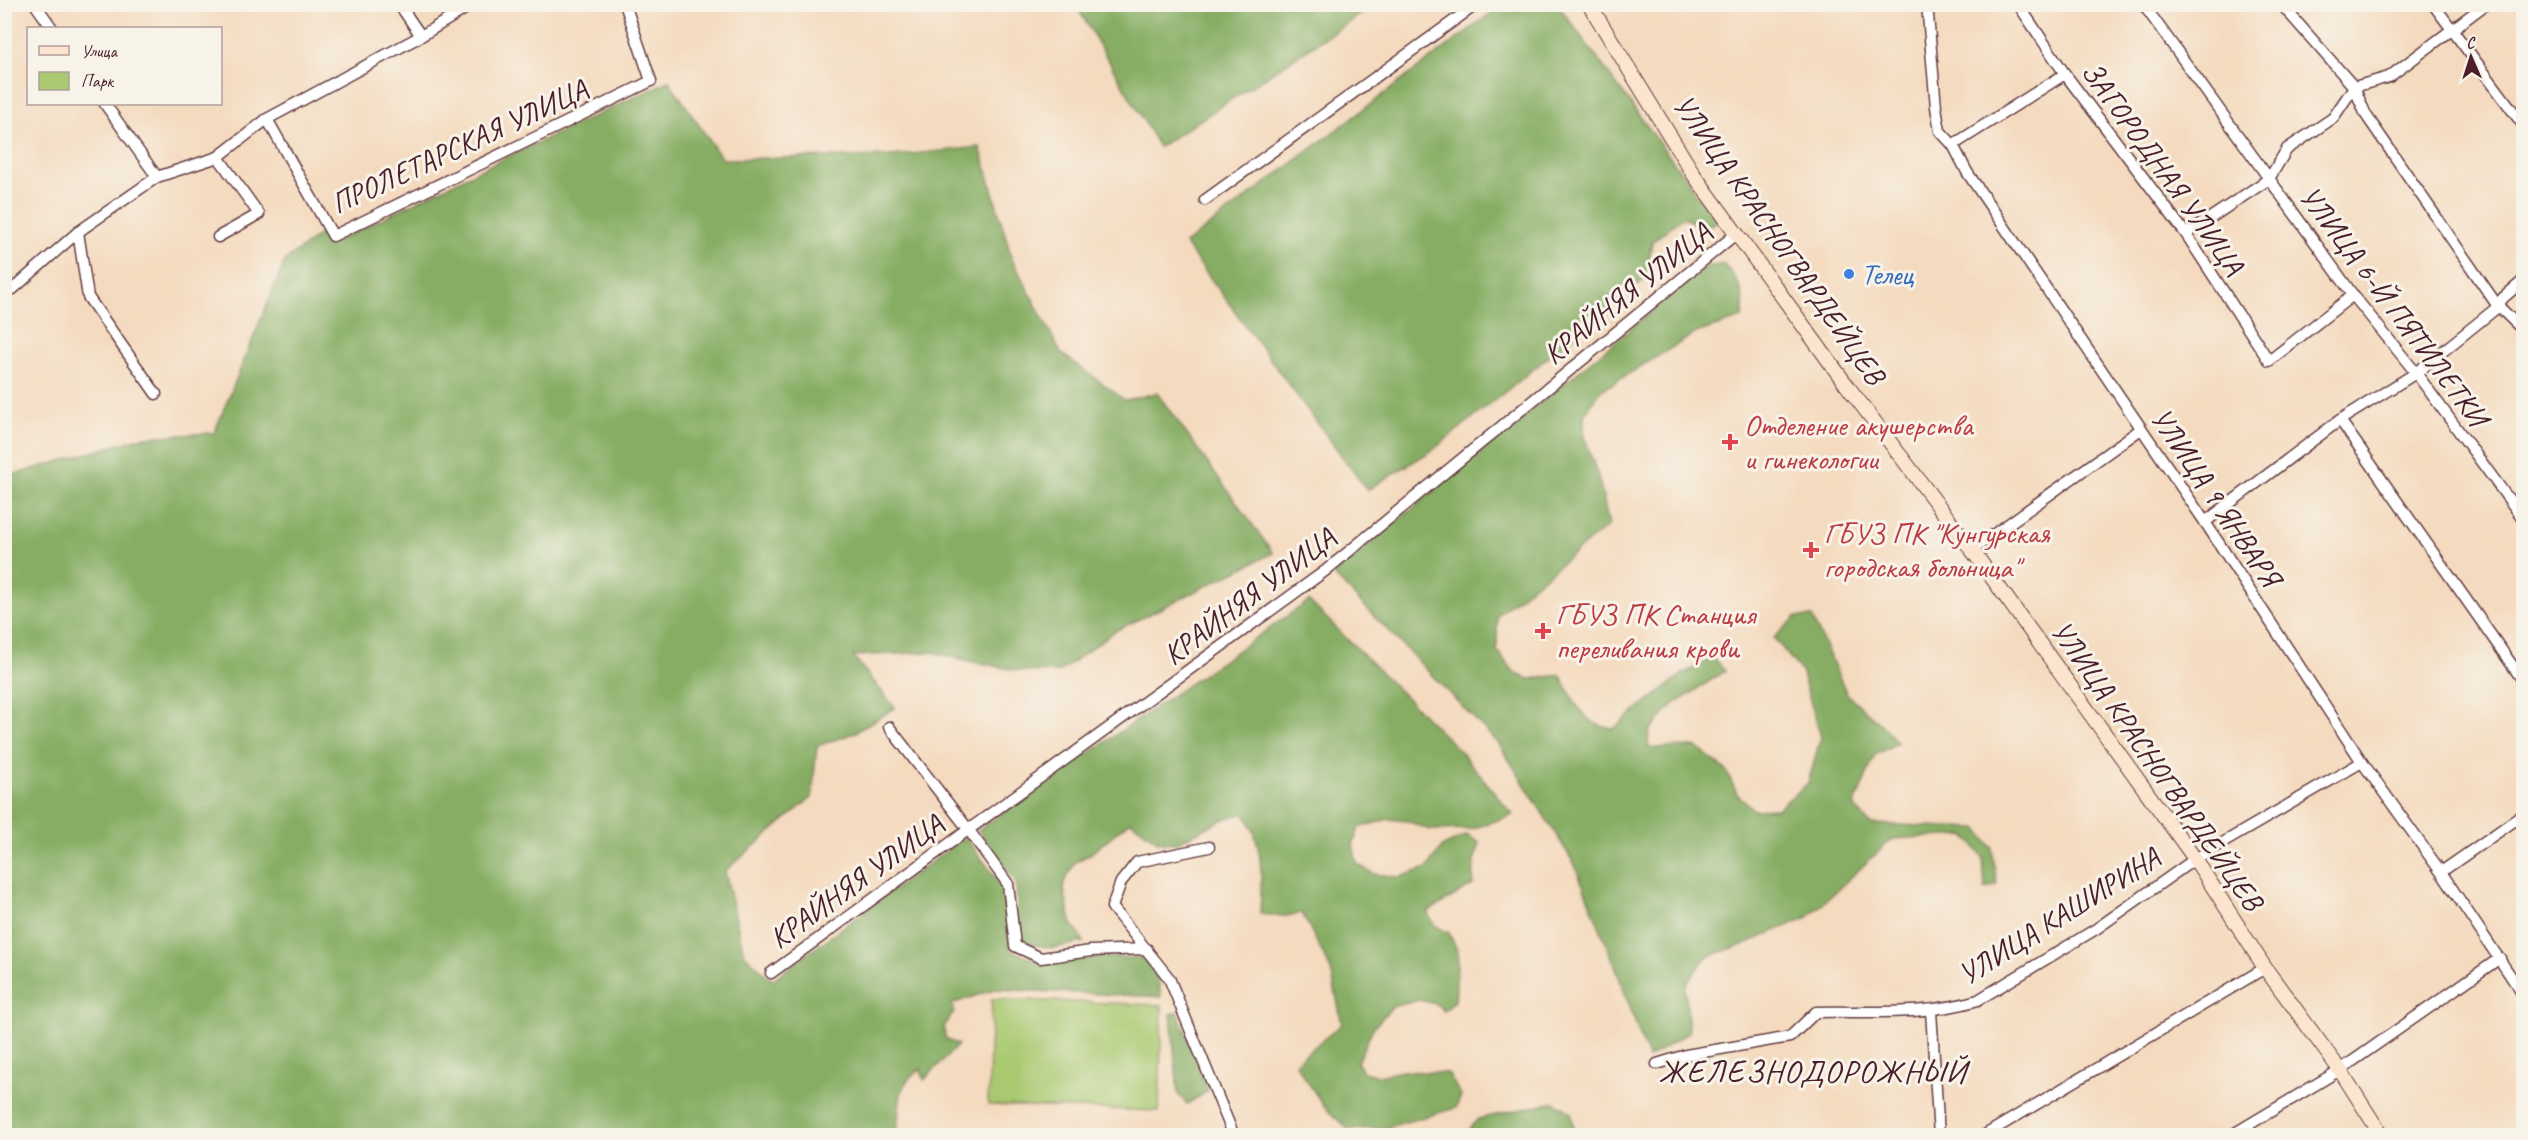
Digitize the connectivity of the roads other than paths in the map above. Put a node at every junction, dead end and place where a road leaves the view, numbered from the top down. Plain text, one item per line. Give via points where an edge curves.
1 (35, 4) edge
2 (399, 4) edge
3 (473, 4) edge
4 (625, 4) edge
5 (1477, 4) edge
6 (1589, 4) edge
7 (1927, 4) edge
8 (2018, 4) edge
9 (2143, 4) edge
10 (2281, 4) edge
11 (2433, 4) edge
12 (2486, 4) edge
13 (51, 27) edge
14 (2453, 30) junction
15 (421, 36) junction
16 (2065, 74) junction
17 (2354, 87) junction
18 (106, 105) edge
19 (267, 119) junction
20 (2523, 126) edge
21 (1953, 145) junction
22 (218, 157) junction
23 (157, 177) junction
24 (2269, 179) junction
25 (1205, 200) dead end
26 (78, 232) junction
27 (1737, 233) junction
28 (2186, 234) junction
29 (218, 237) dead end
30 (2523, 280) edge
31 (13, 290) dead end
32 (2353, 295) junction
33 (2497, 305) junction
34 (2523, 331) edge
35 (2416, 373) junction
36 (156, 394) dead end
37 (2340, 420) junction
38 (2140, 429) junction
39 (2523, 520) edge
40 (2205, 522) junction
41 (1972, 550) junction
42 (2523, 682) edge
43 (889, 727) dead end
44 (2362, 762) junction
45 (2523, 814) edge
46 (968, 829) junction
47 (1209, 847) dead end
48 (2195, 859) junction
49 (2441, 872) junction
50 (1147, 950) junction
51 (2500, 958) junction
52 (2265, 968) junction
53 (771, 973) dead end
54 (2523, 996) edge
55 (1931, 1011) junction
56 (1657, 1064) dead end
57 (2340, 1070) junction
58 (1234, 1136) edge
59 (1939, 1136) edge
60 (1983, 1136) edge
61 (2230, 1136) edge
62 (2382, 1136) edge

1 - 13 street
2 - 15 street
3 - 15 street
4 - 19 street, ПРОЛЕТАРСКАЯ УЛИЦА via 651,81 333,236
5 - 25 street
6 - 27 street, УЛИЦА КРАСНОГВАРДЕЙЦЕВ via 1694,175
7 - 21 street, УЛИЦА 9 ЯНВАРЯ via 1937,115 1940,131
8 - 16 street, ЗАГОРОДНАЯ УЛИЦА
9 - 24 street, УЛИЦА 6-Й ПЯТИЛЕТКИ
10 - 17 street
11 - 14 street
12 - 14 street
14 - 17 street via 2389,77
14 - 20 street
15 - 19 street
16 - 21 street
16 - 28 street, ЗАГОРОДНАЯ УЛИЦА
17 - 24 street via 2333,117 2288,149
17 - 33 street via 2366,115
18 - 23 street
19 - 22 street
21 - 38 street, УЛИЦА 9 ЯНВАРЯ via 1967,172
22 - 23 street
22 - 29 street via 259,214
23 - 26 street
24 - 28 street
24 - 32 street, УЛИЦА 6-Й ПЯТИЛЕТКИ
26 - 31 street
26 - 36 street via 88,297
27 - 41 street, УЛИЦА КРАСНОГВАРДЕЙЦЕВ
27 - 46 street, КРАЙНЯЯ УЛИЦА via 1325,571
28 - 32 street, ЗАГОРОДНАЯ УЛИЦА via 2270,361
30 - 33 street
32 - 35 street, УЛИЦА 6-Й ПЯТИЛЕТКИ
33 - 34 street
33 - 35 street
35 - 37 street
35 - 39 street, УЛИЦА 6-Й ПЯТИЛЕТКИ
37 - 40 street
37 - 42 street
38 - 40 street, УЛИЦА 9 ЯНВАРЯ
38 - 41 street
40 - 44 street, УЛИЦА 9 ЯНВАРЯ
41 - 48 street, УЛИЦА КРАСНОГВАРДЕЙЦЕВ
43 - 46 street
44 - 48 street, УЛИЦА КАШИРИНА
44 - 49 street, УЛИЦА 9 ЯНВАРЯ
45 - 49 street
46 - 50 street via 1008,884 1015,946 1041,958 1091,951
46 - 53 street, КРАЙНЯЯ УЛИЦА
47 - 50 street via 1137,862 1121,882 1112,907
48 - 52 street, УЛИЦА КРАСНОГВАРДЕЙЦЕВ
48 - 55 street, УЛИЦА КАШИРИНА via 2096,929 2000,988 1978,1000
49 - 51 street, УЛИЦА 9 ЯНВАРЯ
50 - 58 street via 1169,978
51 - 54 street, УЛИЦА 9 ЯНВАРЯ
51 - 57 street
52 - 57 street, УЛИЦА КРАСНОГВАРДЕЙЦЕВ
52 - 60 street
55 - 56 street, УЛИЦА КАШИРИНА via 1816,1012 1790,1037 1686,1055
55 - 59 street
57 - 61 street
57 - 62 street, УЛИЦА КРАСНОГВАРДЕЙЦЕВ

